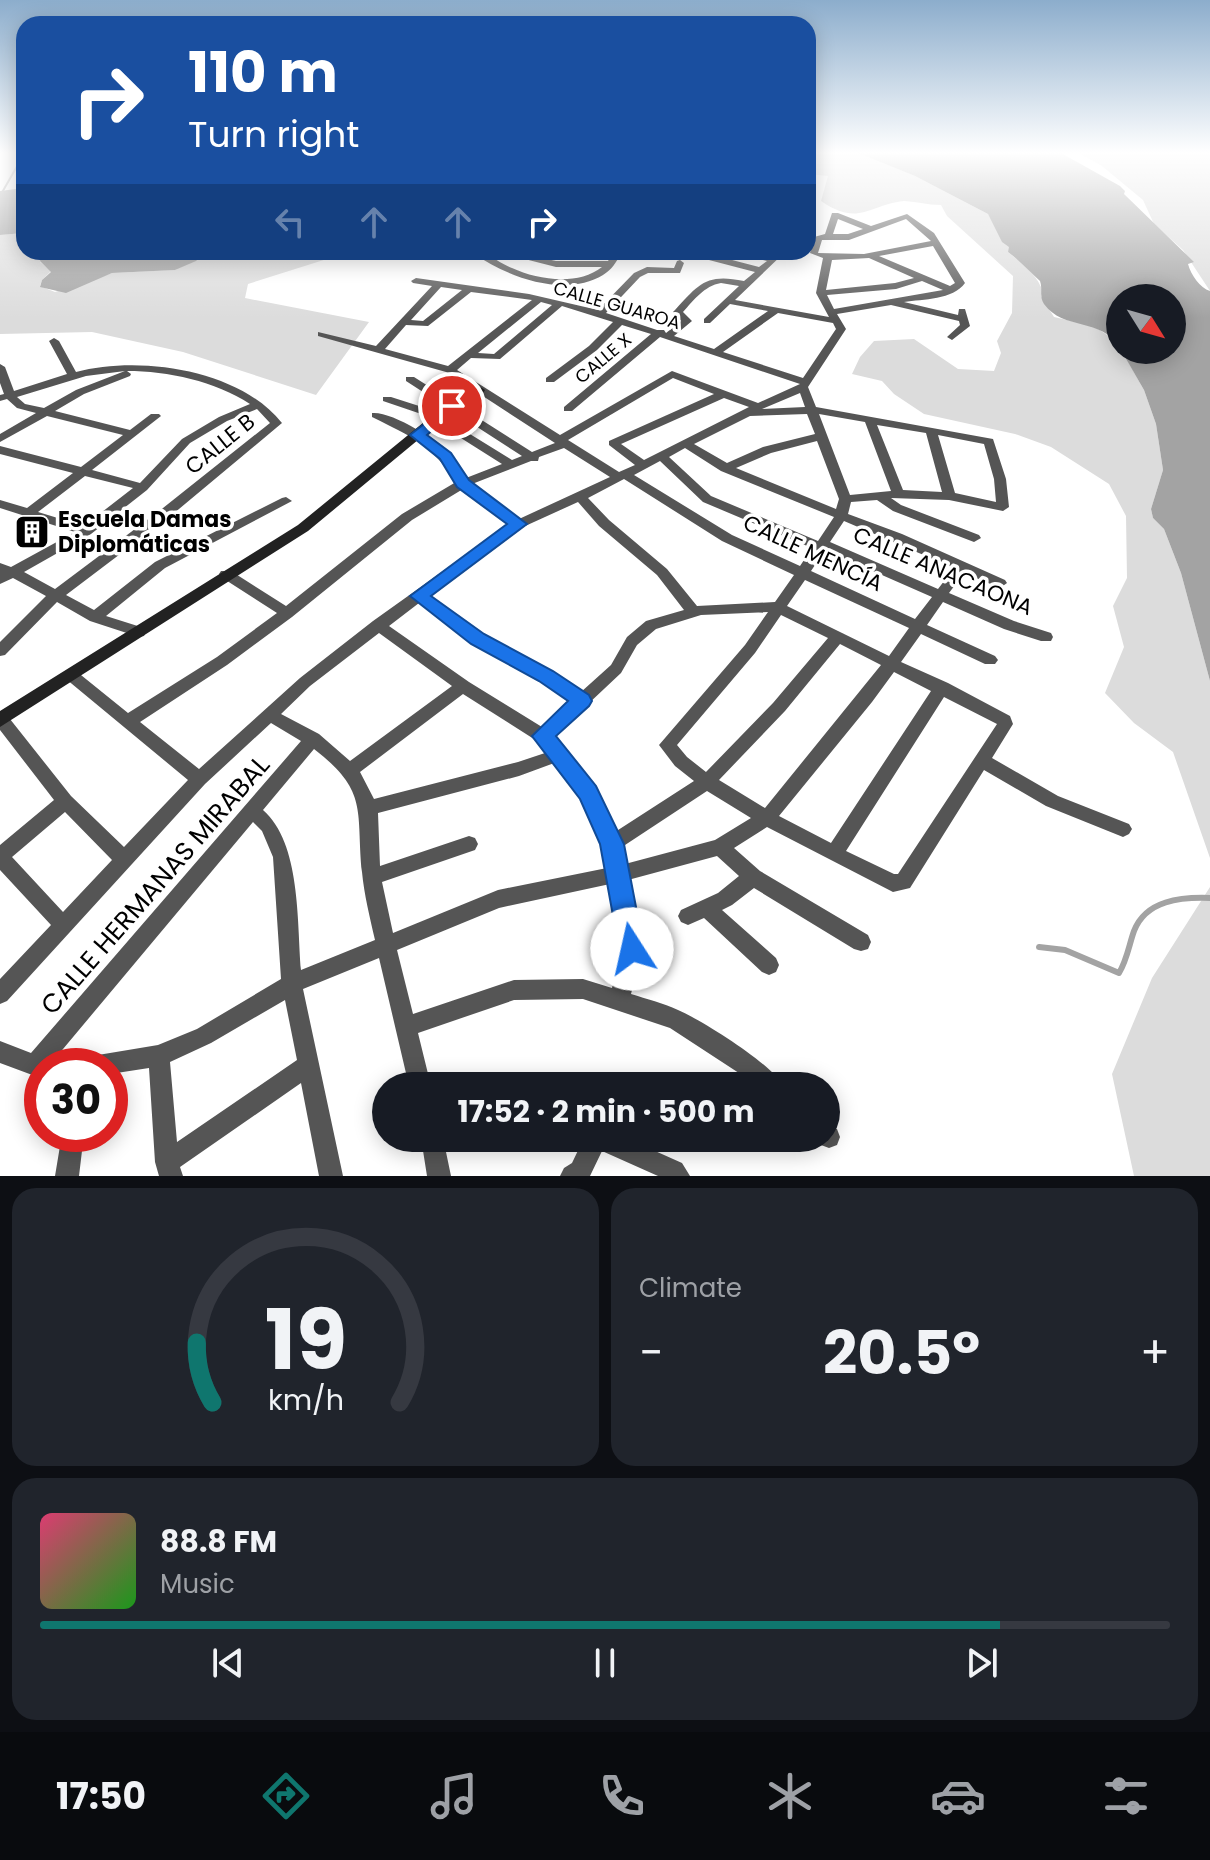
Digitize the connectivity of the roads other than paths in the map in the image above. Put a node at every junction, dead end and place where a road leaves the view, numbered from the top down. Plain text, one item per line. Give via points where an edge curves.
1 (871, 229) junction
2 (828, 237) junction
3 (937, 243) junction
4 (817, 254) edge
5 (873, 257) junction
6 (497, 260) edge
7 (538, 260) edge
8 (615, 260) edge
9 (721, 260) edge
10 (771, 260) edge
11 (680, 263) dead end
12 (613, 264) junction
13 (759, 270) junction
14 (922, 278) junction
15 (545, 280) junction
16 (416, 281) dead end
17 (744, 284) junction
18 (438, 285) junction
19 (469, 289) junction
20 (951, 290) junction
21 (821, 293) junction
22 (534, 298) junction
23 (727, 301) junction
24 (891, 302) junction
25 (560, 303) junction
26 (775, 311) junction
27 (600, 314) junction
28 (835, 316) junction
29 (621, 320) junction
30 (707, 321) dead end
31 (402, 322) junction
32 (322, 334) dead end
33 (664, 334) junction
34 (952, 337) dead end
35 (54, 341) dead end
36 (380, 348) junction
37 (716, 352) junction
38 (469, 355) junction
39 (0, 367) edge
40 (142, 369) junction
41 (450, 370) junction
42 (74, 377) junction
43 (410, 379) dead end
44 (550, 380) dead end
45 (804, 385) junction
46 (479, 390) junction
47 (725, 393) junction
48 (5, 397) edge
49 (387, 399) dead end
50 (258, 405) junction
51 (568, 409) dead end
52 (751, 410) junction
53 (814, 410) junction
54 (47, 413) junction
55 (443, 414) junction
56 (376, 415) dead end
57 (155, 416) dead end
58 (870, 420) junction
59 (931, 430) junction
60 (130, 433) junction
61 (418, 435) junction
62 (822, 436) junction
63 (0, 439) edge
64 (561, 442) junction
65 (686, 444) junction
66 (0, 450) edge
67 (661, 456) junction
68 (534, 458) junction
69 (512, 465) junction
70 (643, 465) junction
71 (725, 468) junction
72 (83, 473) junction
73 (621, 476) junction
74 (463, 483) junction
75 (143, 487) junction
76 (898, 494) junction
77 (878, 495) junction
78 (949, 496) junction
79 (580, 497) junction
80 (845, 499) junction
81 (286, 501) dead end
82 (0, 504) edge
83 (30, 512) junction
84 (841, 517) junction
85 (518, 524) junction
86 (86, 531) junction
87 (974, 538) dead end
88 (822, 546) junction
89 (962, 566) junction
90 (5, 573) edge
91 (226, 574) junction
92 (802, 574) junction
93 (1000, 583) dead end
94 (942, 595) junction
95 (419, 596) junction
96 (53, 597) junction
97 (778, 607) junction
98 (693, 611) junction
99 (287, 613) junction
100 (95, 617) junction
101 (378, 625) junction
102 (919, 626) junction
103 (139, 632) junction
104 (838, 637) junction
105 (1046, 637) dead end
106 (0, 651) edge
107 (990, 660) dead end
108 (892, 663) junction
109 (71, 675) junction
110 (463, 686) junction
111 (942, 687) junction
112 (582, 701) junction
113 (268, 714) junction
114 (0, 719) edge
115 (128, 721) junction
116 (543, 736) junction
117 (313, 739) junction
118 (561, 754) junction
119 (983, 761) junction
120 (349, 771) junction
121 (199, 779) junction
122 (707, 782) junction
123 (65, 801) junction
124 (369, 808) junction
125 (252, 811) junction
126 (768, 817) junction
127 (1123, 829) dead end
128 (469, 844) dead end
129 (612, 844) junction
130 (720, 847) junction
131 (834, 854) junction
132 (0, 857) edge
133 (123, 858) junction
134 (619, 874) junction
135 (372, 877) junction
136 (753, 877) junction
137 (63, 925) junction
138 (861, 942) dead end
139 (385, 944) junction
140 (769, 965) dead end
141 (292, 984) junction
142 (0, 992) edge
143 (619, 1001) junction
144 (405, 1027) junction
145 (50, 1048) edge
146 (0, 1052) edge
147 (159, 1056) junction
148 (128, 1060) edge
149 (24, 1061) edge
150 (307, 1066) junction
151 (416, 1072) edge
152 (756, 1072) edge
153 (70, 1152) edge
154 (440, 1152) edge
155 (590, 1152) edge
156 (630, 1152) edge
157 (169, 1169) edge
158 (67, 1176) edge
159 (331, 1176) edge
160 (439, 1176) edge
161 (572, 1176) edge
162 (678, 1176) edge

1 - 2 street
1 - 2 street via 833,215
1 - 3 street via 909,216
2 - 4 street via 818,237
3 - 5 street
3 - 20 street via 960,283
4 - 5 street
4 - 21 street
5 - 14 street
6 - 15 street via 514,273
7 - 12 street
8 - 12 street
9 - 13 street
10 - 13 street
11 - 27 street via 677,271 637,275
12 - 15 street via 582,281
13 - 17 street
14 - 20 street
14 - 21 street via 896,286
15 - 22 street
16 - 18 street, CALLE GUAROA
17 - 23 street
17 - 33 street via 710,280 678,312 687,321
18 - 19 street, CALLE GUAROA
18 - 31 street
19 - 22 street, CALLE GUAROA
19 - 31 street via 425,324
20 - 24 street
21 - 28 street
22 - 25 street, CALLE GUAROA
22 - 38 street
23 - 26 street
23 - 30 street
24 - 28 street
24 - 34 street via 962,314 965,326
25 - 27 street, CALLE GUAROA
25 - 38 street via 496,357
26 - 28 street
26 - 37 street
27 - 29 street, CALLE GUAROA
28 - 45 street via 841,329
29 - 33 street, CALLE GUAROA
29 - 44 street
31 - 36 street
32 - 36 street, CALLE MENCÍA
33 - 37 street, CALLE GUAROA
33 - 51 street, CALLE X
35 - 42 street
36 - 41 street, CALLE MENCÍA
37 - 45 street, CALLE GUAROA
38 - 41 street
39 - 48 street
40 - 42 street, CALLE B via 113,368
40 - 50 street, CALLE B via 219,385
40 - 54 street via 106,380
41 - 46 street, CALLE MENCÍA
42 - 48 street, CALLE B
43 - 55 street
45 - 52 street
45 - 53 street
46 - 55 main road
46 - 64 street, CALLE MENCÍA
47 - 52 street
47 - 64 street via 669,375
47 - 70 street via 613,443
48 - 54 street
49 - 55 street
50 - 75 street via 186,441
50 - 96 street, CALLE B via 276,423 272,429
52 - 53 street
52 - 65 street
53 - 58 street
53 - 62 street
54 - 60 street
54 - 63 street
55 - 61 main road
55 - 68 street
55 - 69 street
56 - 61 street
57 - 60 street
58 - 59 street
58 - 76 street
59 - 78 street
59 - 78 street via 989,441 1003,507
60 - 72 street
61 - 74 street via 445,456
61 - 91 main road via 303,528
62 - 71 street
62 - 80 street
64 - 68 street
64 - 73 street, CALLE MENCÍA
65 - 67 street
65 - 71 street
66 - 72 street
67 - 70 street
67 - 88 street, CALLE ANACAONA via 707,499
68 - 69 street
69 - 74 street
70 - 73 street
71 - 84 street
72 - 75 street
72 - 83 street
73 - 79 street
73 - 92 street, CALLE MENCÍA via 727,538
74 - 85 street
74 - 99 street via 407,517
75 - 86 street
76 - 77 street
76 - 78 street
77 - 80 street
77 - 87 street via 897,508
79 - 85 street
79 - 98 street via 662,572
80 - 84 street
81 - 100 street via 160,565
82 - 83 street
83 - 86 street
84 - 88 street
84 - 89 street
85 - 95 street
86 - 90 street
88 - 92 street
88 - 94 street, CALLE ANACAONA
89 - 93 street
89 - 94 street
90 - 96 street
91 - 99 street
91 - 103 main road
92 - 97 street
92 - 102 street, CALLE MENCÍA
94 - 102 street
94 - 105 street, CALLE ANACAONA
95 - 101 street
95 - 112 street via 477,639
96 - 100 street
96 - 106 street, CALLE B
97 - 98 street
97 - 104 street
97 - 122 street via 742,659 667,745
98 - 112 street via 651,625
99 - 115 street
100 - 103 street
101 - 110 street
101 - 113 street
102 - 107 street, CALLE MENCÍA
102 - 108 street
103 - 109 main road
104 - 108 street
104 - 122 street
108 - 111 street
108 - 126 street
109 - 114 main road
109 - 115 street
110 - 116 street
110 - 120 street
111 - 119 street via 1004,720
111 - 131 street
112 - 116 street
113 - 117 street
113 - 121 street
114 - 123 street
115 - 121 street
116 - 118 street
117 - 120 street
117 - 125 street, CALLE HERMANAS MIRABAL
118 - 124 street
118 - 129 street via 588,793
119 - 127 street via 1052,801
119 - 131 street via 903,882 893,883
120 - 124 street
121 - 133 street
122 - 126 street
122 - 129 street
123 - 132 street
123 - 133 street
124 - 135 street
125 - 141 street via 269,826 282,857
125 - 145 street, CALLE HERMANAS MIRABAL
126 - 130 street
126 - 131 street
128 - 135 street
129 - 134 street
130 - 134 street
130 - 136 street
132 - 137 street
133 - 137 street
134 - 139 street via 498,899
134 - 143 street via 632,949
135 - 139 street
136 - 138 street
136 - 140 street via 697,912
137 - 142 street
139 - 141 street
139 - 144 street
141 - 147 street
141 - 150 street
143 - 144 street via 583,989 514,990
143 - 152 street via 675,1019
144 - 151 street
146 - 149 street
147 - 148 street
147 - 157 street
150 - 157 street
150 - 159 street
153 - 158 street
154 - 160 street
155 - 161 street
156 - 162 street

